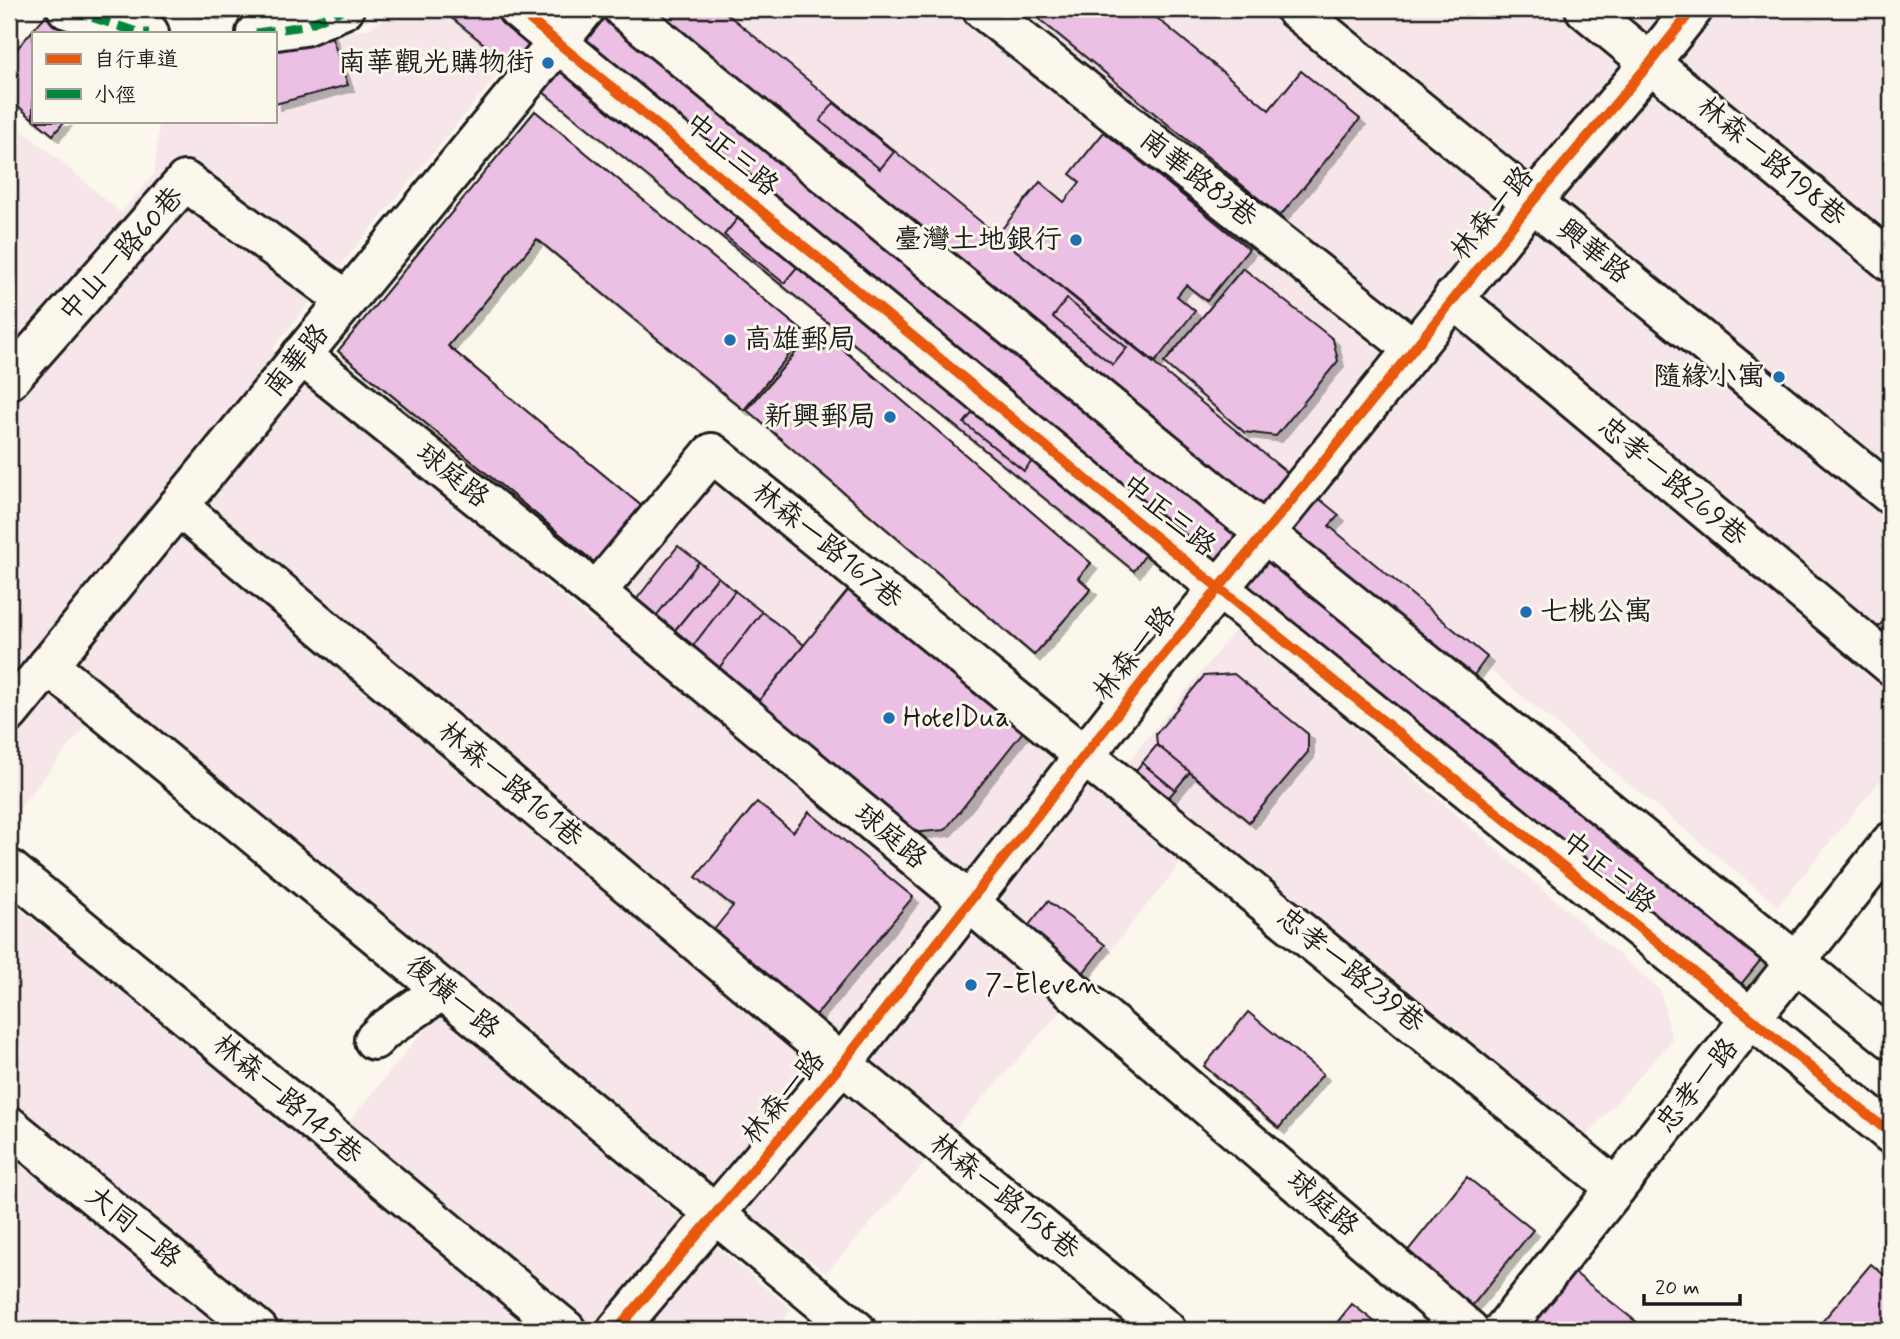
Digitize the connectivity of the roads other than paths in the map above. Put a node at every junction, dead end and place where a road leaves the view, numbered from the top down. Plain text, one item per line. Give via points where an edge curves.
1 (67, 9) edge
2 (344, 9) edge
3 (517, 9) edge
4 (585, 9) edge
5 (623, 9) edge
6 (982, 9) edge
7 (1296, 9) edge
8 (1585, 9) edge
9 (1693, 9) edge
10 (137, 32) edge
11 (263, 32) edge
12 (558, 42) junction
13 (1650, 63) junction
14 (1532, 202) junction
15 (1891, 262) edge
16 (1453, 298) junction
17 (346, 300) junction
18 (1414, 349) junction
19 (301, 355) junction
20 (9, 380) edge
21 (1891, 495) edge
22 (178, 506) junction
23 (1264, 531) junction
24 (1219, 587) junction
25 (596, 592) junction
26 (48, 665) junction
27 (1891, 665) edge
28 (9, 713) edge
29 (1083, 754) junction
30 (1891, 842) edge
31 (9, 869) edge
32 (968, 901) junction
33 (1796, 962) junction
34 (442, 990) junction
35 (1752, 1018) junction
36 (1891, 1039) edge
37 (374, 1040) dead end
38 (842, 1064) junction
39 (9, 1126) edge
40 (1891, 1134) edge
41 (1616, 1188) junction
42 (715, 1215) junction
43 (258, 1330) edge
44 (566, 1330) edge
45 (617, 1330) edge
46 (856, 1330) edge
47 (1166, 1330) edge
48 (1469, 1330) edge
49 (1503, 1330) edge

1 - 10 street
2 - 11 street via 304,26
3 - 12 street, 中正三路
4 - 12 street, 南華路
5 - 23 street, 中正三路
6 - 18 street, 南華路83巷
7 - 14 street, 興華路
8 - 13 street, 林森一路198巷
9 - 13 street, 林森一路
12 - 17 street, 南華路
12 - 24 street, 中正三路
13 - 14 street, 林森一路
13 - 15 street, 林森一路198巷
14 - 16 street, 林森一路
14 - 21 street, 興華路
16 - 18 street, 林森一路
16 - 27 street, 忠孝一路269巷
17 - 19 street, 南華路
17 - 20 street, 中山一路60巷 via 185,181
18 - 23 street, 林森一路
19 - 22 street, 南華路
19 - 25 street, 球庭路
22 - 26 street, 南華路
22 - 38 street, 林森一路161巷
23 - 24 street, 林森一路
23 - 33 street, 中正三路
24 - 29 street, 林森一路
24 - 35 street, 中正三路
25 - 29 street, 林森一路167巷 via 712,453
25 - 32 street, 球庭路
26 - 28 street, 南華路
26 - 34 street, 復橫一路
29 - 32 street, 林森一路
29 - 41 street, 忠孝一路239巷
30 - 33 street, 忠孝一路
31 - 44 street, 林森一路145巷
32 - 38 street, 林森一路
32 - 48 street, 球庭路
33 - 35 street, 忠孝一路
33 - 36 street, 中正三路
34 - 37 street
34 - 42 street, 復橫一路
35 - 40 street, 中正三路
35 - 41 street, 忠孝一路
38 - 42 street, 林森一路
38 - 47 street, 林森一路158巷
39 - 43 street, 大同一路
41 - 49 street, 忠孝一路
42 - 45 street, 林森一路
42 - 46 street, 復橫一路

